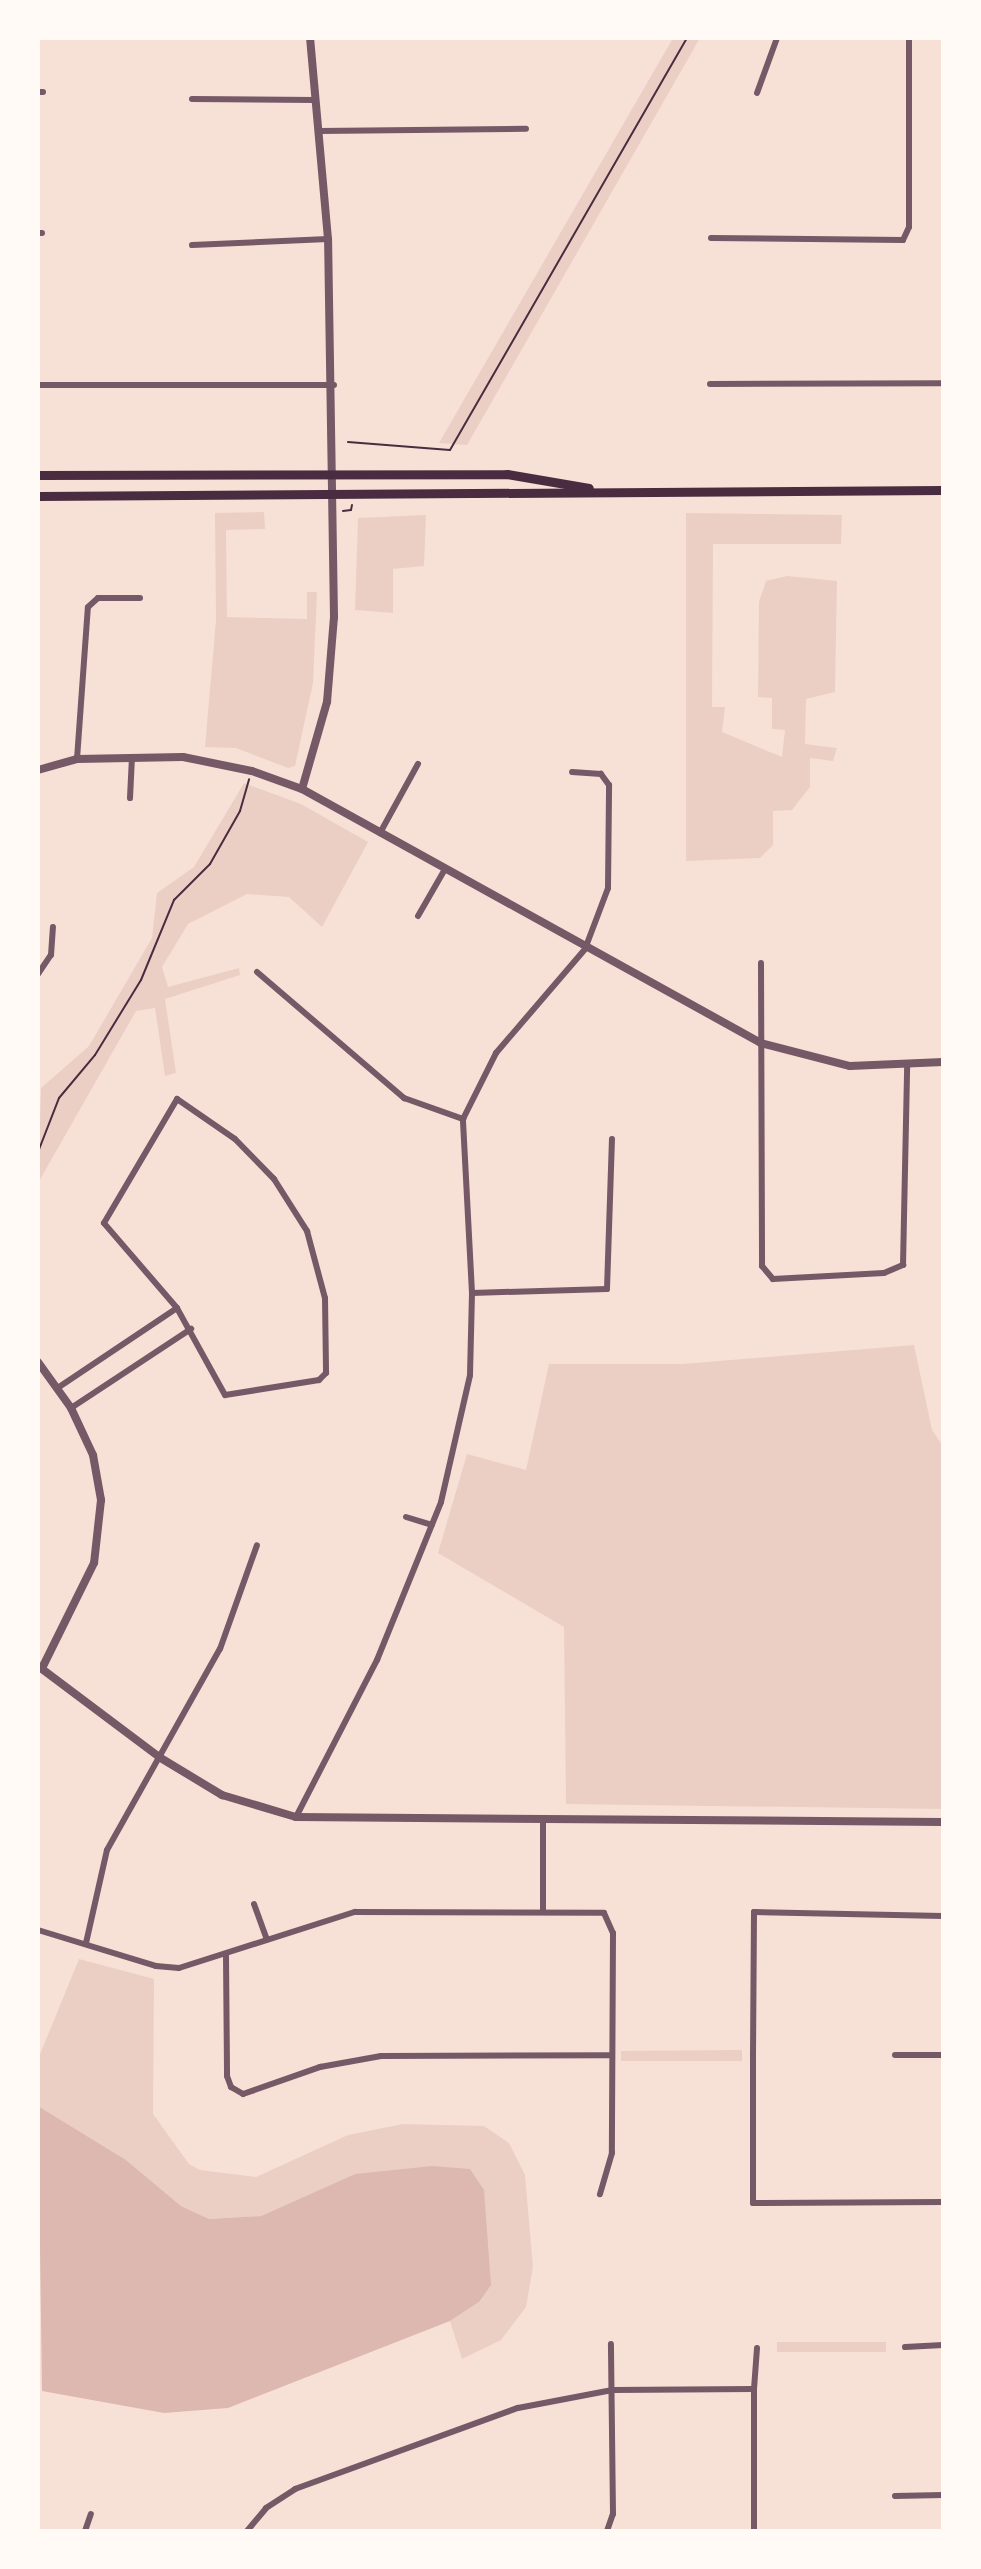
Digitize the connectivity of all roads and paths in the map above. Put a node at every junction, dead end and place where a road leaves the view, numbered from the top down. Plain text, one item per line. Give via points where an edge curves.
1 (310, 38) edge
2 (687, 38) edge
3 (777, 38) edge
4 (909, 38) edge
5 (757, 93) dead end
6 (192, 99) dead end
7 (315, 100) junction
8 (526, 129) dead end
9 (319, 131) junction
10 (711, 238) dead end
11 (328, 239) junction
12 (192, 245) dead end
13 (943, 383) edge
14 (710, 384) dead end
15 (38, 385) edge
16 (334, 385) junction
17 (348, 442) dead end
18 (334, 474) junction
19 (38, 475) edge
20 (943, 490) edge
21 (600, 492) junction
22 (334, 494) junction
23 (38, 496) edge
24 (140, 598) dead end
25 (132, 757) junction
26 (77, 759) junction
27 (418, 764) dead end
28 (38, 770) edge
29 (252, 771) junction
30 (572, 772) dead end
31 (302, 789) junction
32 (130, 798) dead end
33 (380, 833) junction
34 (445, 869) junction
35 (418, 916) dead end
36 (53, 927) dead end
37 (585, 949) junction
38 (761, 963) dead end
39 (257, 972) dead end
40 (38, 974) edge
41 (761, 1043) junction
42 (943, 1062) edge
43 (907, 1066) junction
44 (463, 1119) junction
45 (612, 1139) dead end
46 (38, 1152) edge
47 (472, 1293) junction
48 (177, 1308) junction
49 (191, 1329) junction
50 (38, 1362) edge
51 (59, 1387) junction
52 (71, 1408) junction
53 (406, 1517) dead end
54 (432, 1525) junction
55 (257, 1545) dead end
56 (40, 1667) edge
57 (159, 1757) junction
58 (296, 1817) junction
59 (543, 1820) junction
60 (943, 1822) edge
61 (254, 1904) dead end
62 (543, 1910) junction
63 (943, 1916) edge
64 (38, 1930) edge
65 (267, 1940) junction
66 (86, 1943) junction
67 (226, 1956) junction
68 (612, 2055) junction
69 (895, 2055) dead end
70 (943, 2055) edge
71 (600, 2194) dead end
72 (943, 2202) edge
73 (611, 2344) dead end
74 (943, 2345) edge
75 (905, 2347) dead end
76 (757, 2348) dead end
77 (754, 2389) junction
78 (612, 2390) junction
79 (943, 2495) edge
80 (895, 2496) dead end
81 (91, 2514) dead end
82 (85, 2531) edge
83 (247, 2531) edge
84 (607, 2531) edge
85 (754, 2531) edge

1 - 7 street
2 - 17 path via 450,450
3 - 5 street
4 - 10 street via 909,227 903,240
6 - 7 street
7 - 9 street
8 - 9 street
9 - 11 street
11 - 12 street
11 - 16 street
13 - 14 street
15 - 16 street
16 - 18 street
18 - 19 main road
18 - 21 main road via 507,474
18 - 22 street
20 - 21 main road
21 - 22 main road
22 - 23 main road
22 - 31 street via 334,629 327,702
24 - 26 street via 98,598 88,607
25 - 26 street
25 - 29 street via 183,757
25 - 32 street
26 - 28 street
27 - 33 street
29 - 31 street
29 - 46 path via 240,811 210,864 174,900 141,980 95,1055 59,1098
30 - 37 street via 601,774 609,785 608,888
31 - 33 street
33 - 34 street
34 - 35 street
34 - 37 street
36 - 40 street via 51,955
37 - 41 street
37 - 44 street via 496,1053
38 - 41 street
39 - 44 street via 404,1098
41 - 43 street via 850,1066
41 - 43 street via 764,1273 781,1279 884,1273 903,1265
42 - 43 street
44 - 47 street
45 - 47 street via 607,1289
47 - 54 street via 470,1375
48 - 49 street
48 - 49 street via 104,1223 177,1099 235,1139 274,1179 307,1231 325,1298 326,1373 319,1380 225,1395
48 - 51 street
49 - 52 street
50 - 51 street
51 - 52 street
52 - 56 street via 93,1455 101,1500 94,1563
53 - 54 street
54 - 58 street via 377,1660
55 - 57 street via 220,1649
56 - 57 street
57 - 58 street via 222,1795
57 - 66 street via 107,1850
58 - 59 street
59 - 60 street
59 - 62 street
61 - 65 street
62 - 65 street via 355,1912
62 - 68 street via 594,1910 607,1916 613,1933
63 - 72 street via 754,1912 753,2203
64 - 66 street
65 - 67 street
66 - 67 street via 170,1968
67 - 68 street via 227,2076 235,2092 254,2093 320,2067 381,2056
68 - 71 street via 612,2153
69 - 70 street
73 - 78 street
74 - 75 street
76 - 77 street
77 - 78 street
77 - 85 street
78 - 83 street via 518,2408 307,2484 275,2501
78 - 84 street via 613,2514
79 - 80 street
81 - 82 street

